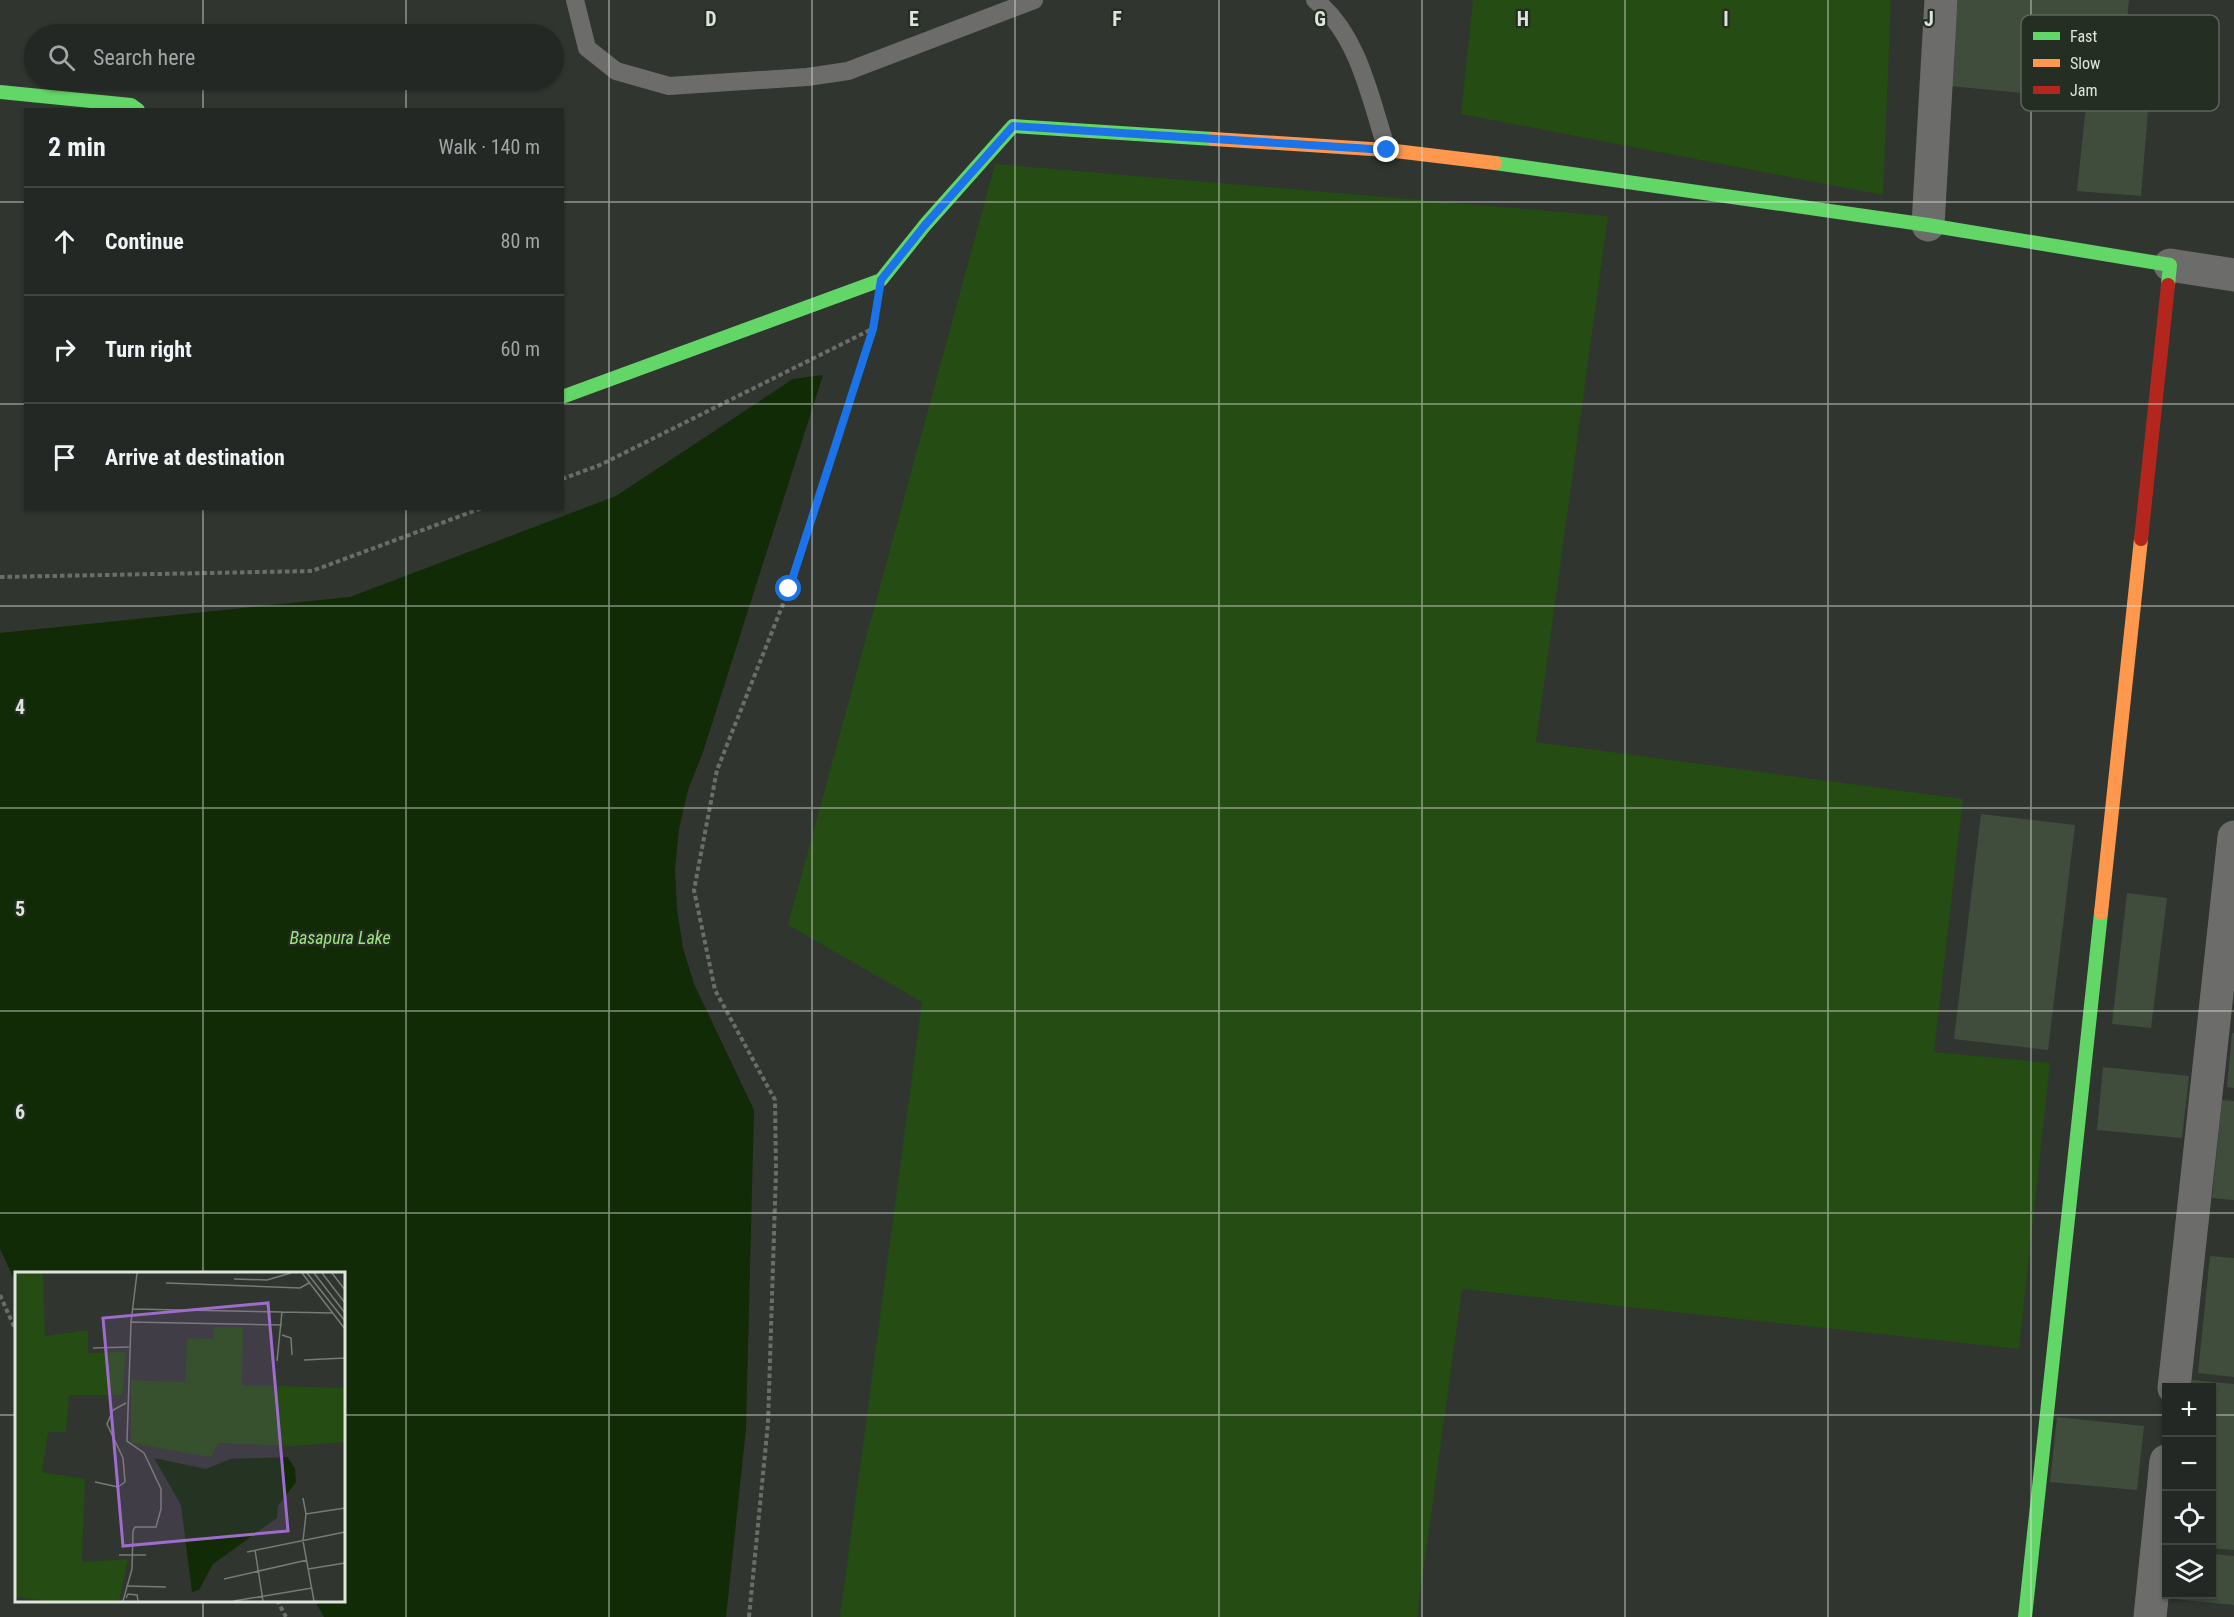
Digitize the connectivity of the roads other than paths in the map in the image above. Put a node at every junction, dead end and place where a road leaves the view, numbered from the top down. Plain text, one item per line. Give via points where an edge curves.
1 (575, 0) edge
2 (1034, 0) edge
3 (1315, 0) edge
4 (1941, 0) edge
5 (0, 92) edge
6 (135, 108) edge
7 (1387, 150) junction
8 (1928, 225) junction
9 (2170, 265) junction
10 (2234, 275) edge
11 (564, 396) edge
12 (2234, 837) edge
13 (2175, 1383) edge
14 (2163, 1491) edge
15 (2025, 1617) edge
16 (2150, 1617) edge

1 - 2 lane via 587,48 616,71 669,86 848,71
3 - 7 lane via 1329,11 1352,45
4 - 8 street
5 - 6 street
7 - 8 street
7 - 11 street via 1013,126 881,280
8 - 9 street
9 - 10 street
9 - 15 street
12 - 13 street
14 - 16 street

